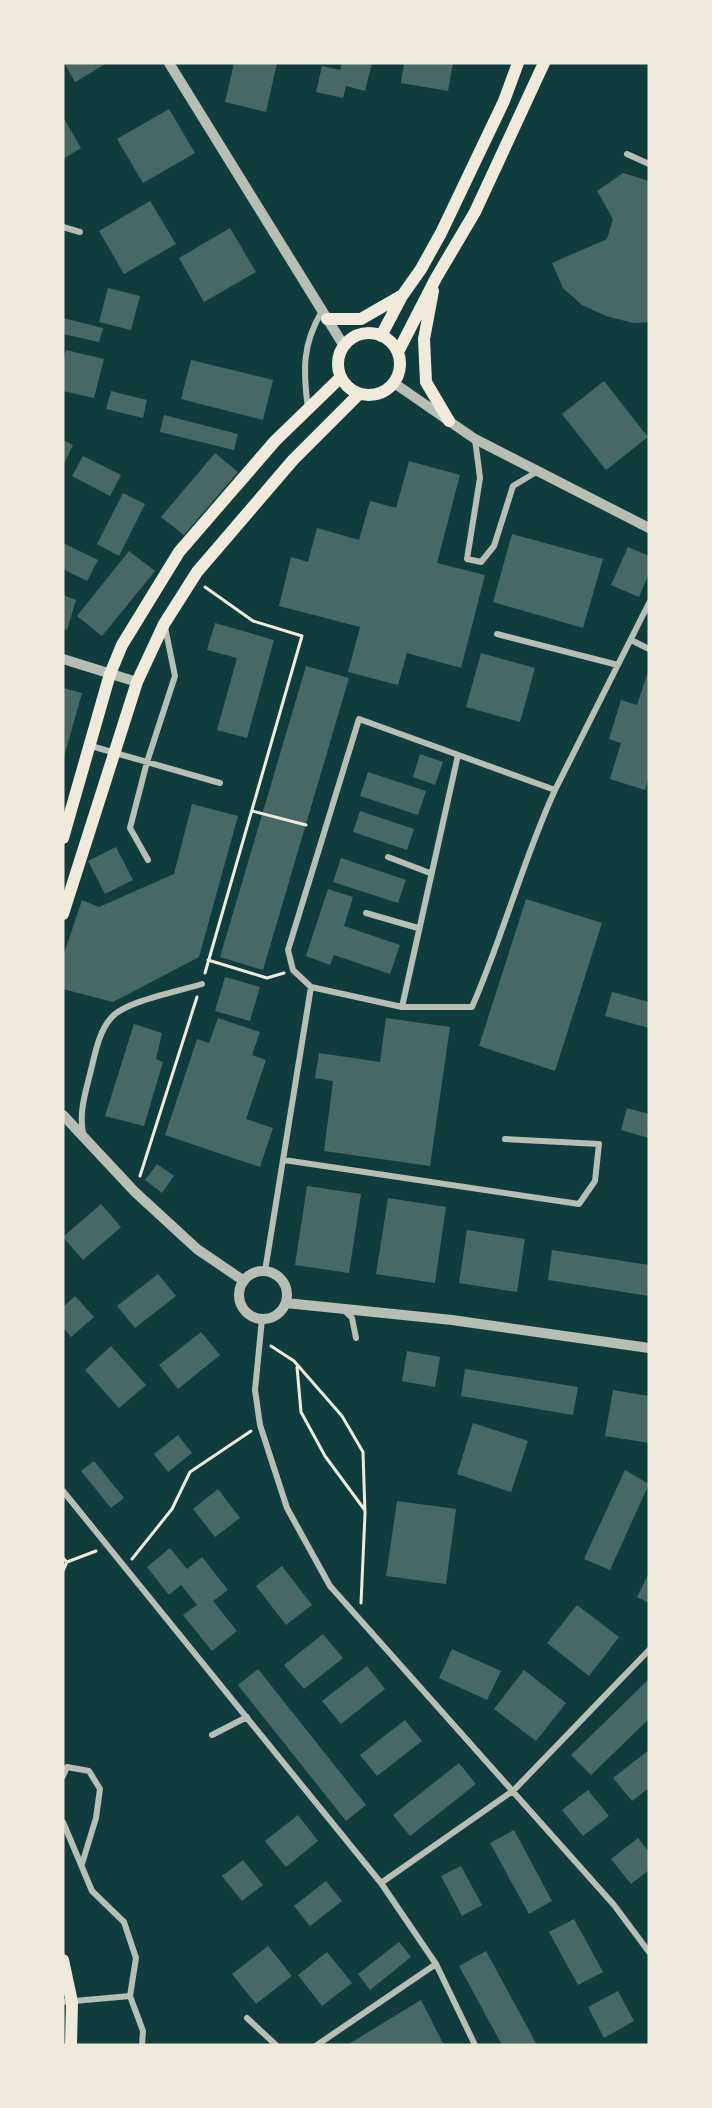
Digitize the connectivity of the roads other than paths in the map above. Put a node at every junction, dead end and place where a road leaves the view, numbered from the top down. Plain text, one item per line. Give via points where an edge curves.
1 (169, 63) edge
2 (518, 63) edge
3 (544, 63) edge
4 (627, 154) dead end
5 (649, 164) edge
6 (63, 227) edge
7 (80, 232) dead end
8 (436, 278) junction
9 (402, 296) junction
10 (324, 315) junction
11 (381, 336) junction
12 (344, 346) junction
13 (398, 352) junction
14 (341, 377) junction
15 (394, 382) junction
16 (359, 394) junction
17 (308, 409) junction
18 (450, 421) junction
19 (475, 439) junction
20 (538, 471) junction
21 (649, 528) edge
22 (649, 603) edge
23 (164, 624) junction
24 (497, 634) dead end
25 (631, 640) junction
26 (649, 649) edge
27 (63, 659) edge
28 (618, 665) junction
29 (110, 674) junction
30 (136, 681) junction
31 (91, 746) junction
32 (114, 752) junction
33 (458, 755) junction
34 (147, 762) junction
35 (220, 783) dead end
36 (555, 790) junction
37 (63, 838) edge
38 (388, 857) dead end
39 (148, 860) dead end
40 (430, 873) junction
41 (366, 913) dead end
42 (63, 914) edge
43 (418, 927) junction
44 (202, 984) road end
45 (311, 987) junction
46 (402, 1007) junction
47 (63, 1115) edge
48 (505, 1139) dead end
49 (84, 1140) junction
50 (284, 1160) junction
51 (266, 1271) junction
52 (243, 1281) junction
53 (286, 1303) junction
54 (340, 1307) junction
55 (262, 1318) junction
56 (356, 1338) dead end
57 (649, 1348) edge
58 (63, 1491) edge
59 (649, 1650) edge
60 (247, 1717) junction
61 (212, 1735) dead end
62 (63, 1776) edge
63 (514, 1790) junction
64 (63, 1822) edge
65 (82, 1865) junction
66 (381, 1883) junction
67 (649, 1952) edge
68 (63, 1960) edge
69 (436, 1964) junction
70 (130, 1996) junction
71 (67, 2002) edge
72 (247, 2018) dead end
73 (71, 2045) edge
74 (142, 2045) edge
75 (276, 2045) edge
76 (316, 2045) edge
77 (475, 2045) edge

1 - 10 street
2 - 9 main road via 504,101 441,232
3 - 8 main road via 475,212
4 - 5 street
6 - 7 street
8 - 13 main road
8 - 18 main road via 424,339 426,382
9 - 10 main road via 361,319
9 - 11 main road
10 - 12 street
10 - 17 street via 309,334 303,373
11 - 12 main road via 361,334
11 - 13 main road
12 - 14 main road via 338,361
13 - 15 main road via 399,373
14 - 16 main road
14 - 17 main road
15 - 16 main road via 379,394
15 - 18 street
16 - 23 main road via 293,460 192,578
17 - 29 main road via 275,441 179,552 122,645
18 - 19 street
19 - 20 street
19 - 20 street via 480,478 467,559 481,562 494,546 513,486
20 - 21 street
22 - 25 street
23 - 30 main road
23 - 34 street via 175,676
24 - 28 street
25 - 26 street
25 - 28 street
27 - 29 street
28 - 36 street
29 - 30 street
29 - 31 main road
30 - 32 main road
31 - 32 street
31 - 37 main road
32 - 34 street
32 - 42 main road
33 - 36 street
33 - 40 street
33 - 45 street via 359,719 288,950 293,970
34 - 35 street
34 - 39 street via 130,828
36 - 46 street via 472,1007
38 - 40 street
40 - 43 street
41 - 43 street
43 - 46 street
44 - 49 street via 131,1006 112,1016 101,1034 88,1080 80,1117
45 - 46 street
45 - 50 street
47 - 49 street
48 - 50 street via 599,1144 595,1180 579,1204
49 - 52 street via 196,1249
50 - 51 street
51 - 52 street via 253,1273
51 - 53 street via 284,1282
52 - 55 street via 239,1294 243,1308
53 - 54 street
53 - 55 street via 276,1315
54 - 56 street via 352,1318
54 - 57 street
55 - 63 street via 255,1390 260,1425 287,1508 330,1586
58 - 60 street
59 - 63 street
60 - 61 street
60 - 66 street
62 - 65 street via 67,1767 89,1771 100,1789
63 - 66 street
63 - 67 street via 614,1905
64 - 65 street
65 - 70 street via 92,1891 124,1922 136,1958
66 - 69 street
68 - 71 main road
69 - 76 street
69 - 77 street
70 - 71 street
70 - 74 street via 143,2031
71 - 73 main road
72 - 75 street

